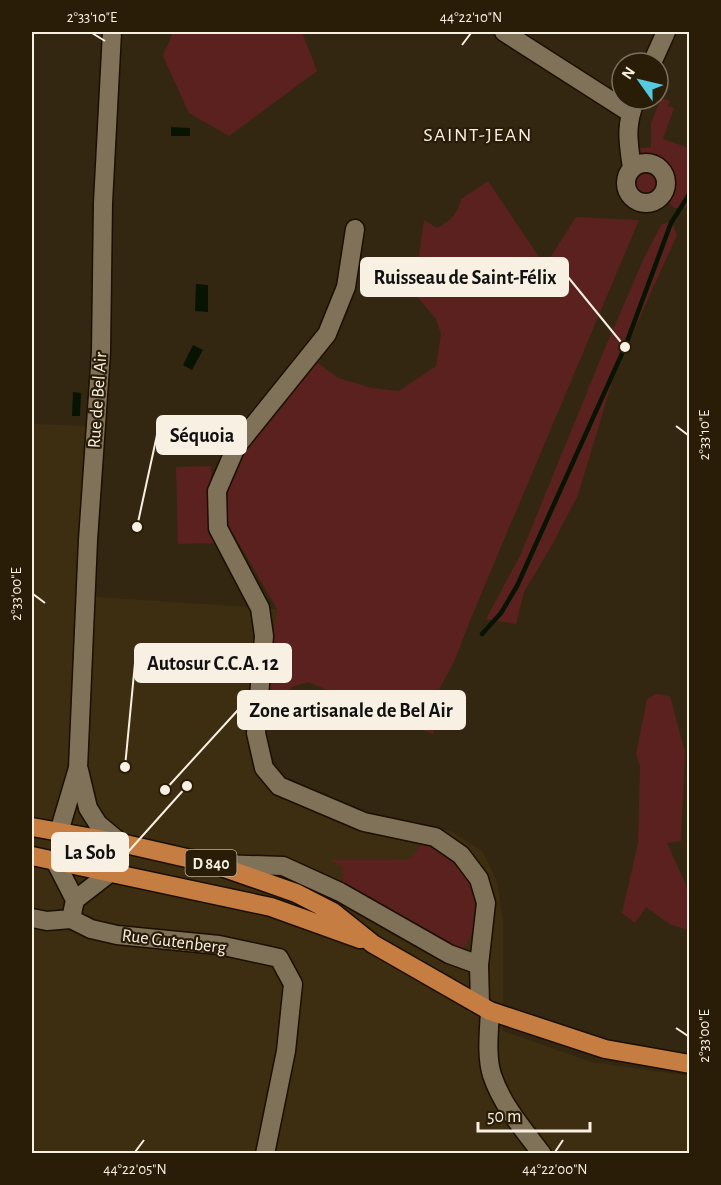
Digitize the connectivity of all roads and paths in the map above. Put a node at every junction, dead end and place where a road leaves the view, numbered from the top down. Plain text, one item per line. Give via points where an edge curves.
1 (112, 32) edge
2 (504, 32) edge
3 (666, 32) edge
4 (657, 51) edge
5 (610, 93) edge
6 (631, 111) edge
7 (632, 168) dead end
8 (355, 229) dead end
9 (78, 768) junction
10 (32, 827) edge
11 (59, 832) junction
12 (122, 843) junction
13 (32, 856) edge
14 (56, 861) junction
15 (213, 864) junction
16 (111, 872) junction
17 (75, 900) junction
18 (32, 918) edge
19 (71, 919) junction
20 (373, 944) junction
21 (479, 965) junction
22 (485, 1007) junction
23 (690, 1064) edge
24 (265, 1154) edge
25 (542, 1154) edge

1 - 9 street, Rue de Bel Air via 103,202 101,352
2 - 5 street
3 - 4 street
6 - 7 street via 628,140
8 - 21 street via 346,287 327,334 236,447 217,491 218,528 260,608 264,636 256,733 264,768 279,786 364,822 435,837 461,855 479,879 486,903
9 - 11 street, Rue de Bel Air
9 - 12 street, Rue de Bel Air via 88,808 98,824
10 - 11 main road, D 840
11 - 12 main road, D 840
12 - 15 main road, D 840
13 - 14 main road, D 840
14 - 16 main road, D 840
14 - 17 street
15 - 20 main road, D 840 via 296,893 333,912
15 - 21 street via 283,866 336,889 449,954
16 - 17 street
16 - 20 main road, D 840 via 271,907
17 - 19 street
18 - 19 street, Rue Gutenberg
19 - 24 street, Rue Gutenberg via 117,935 219,945 279,958 293,984 286,1052
20 - 22 main road, D 840
21 - 22 street
22 - 23 main road, D 840 via 605,1049
22 - 25 street via 492,1074 510,1113

